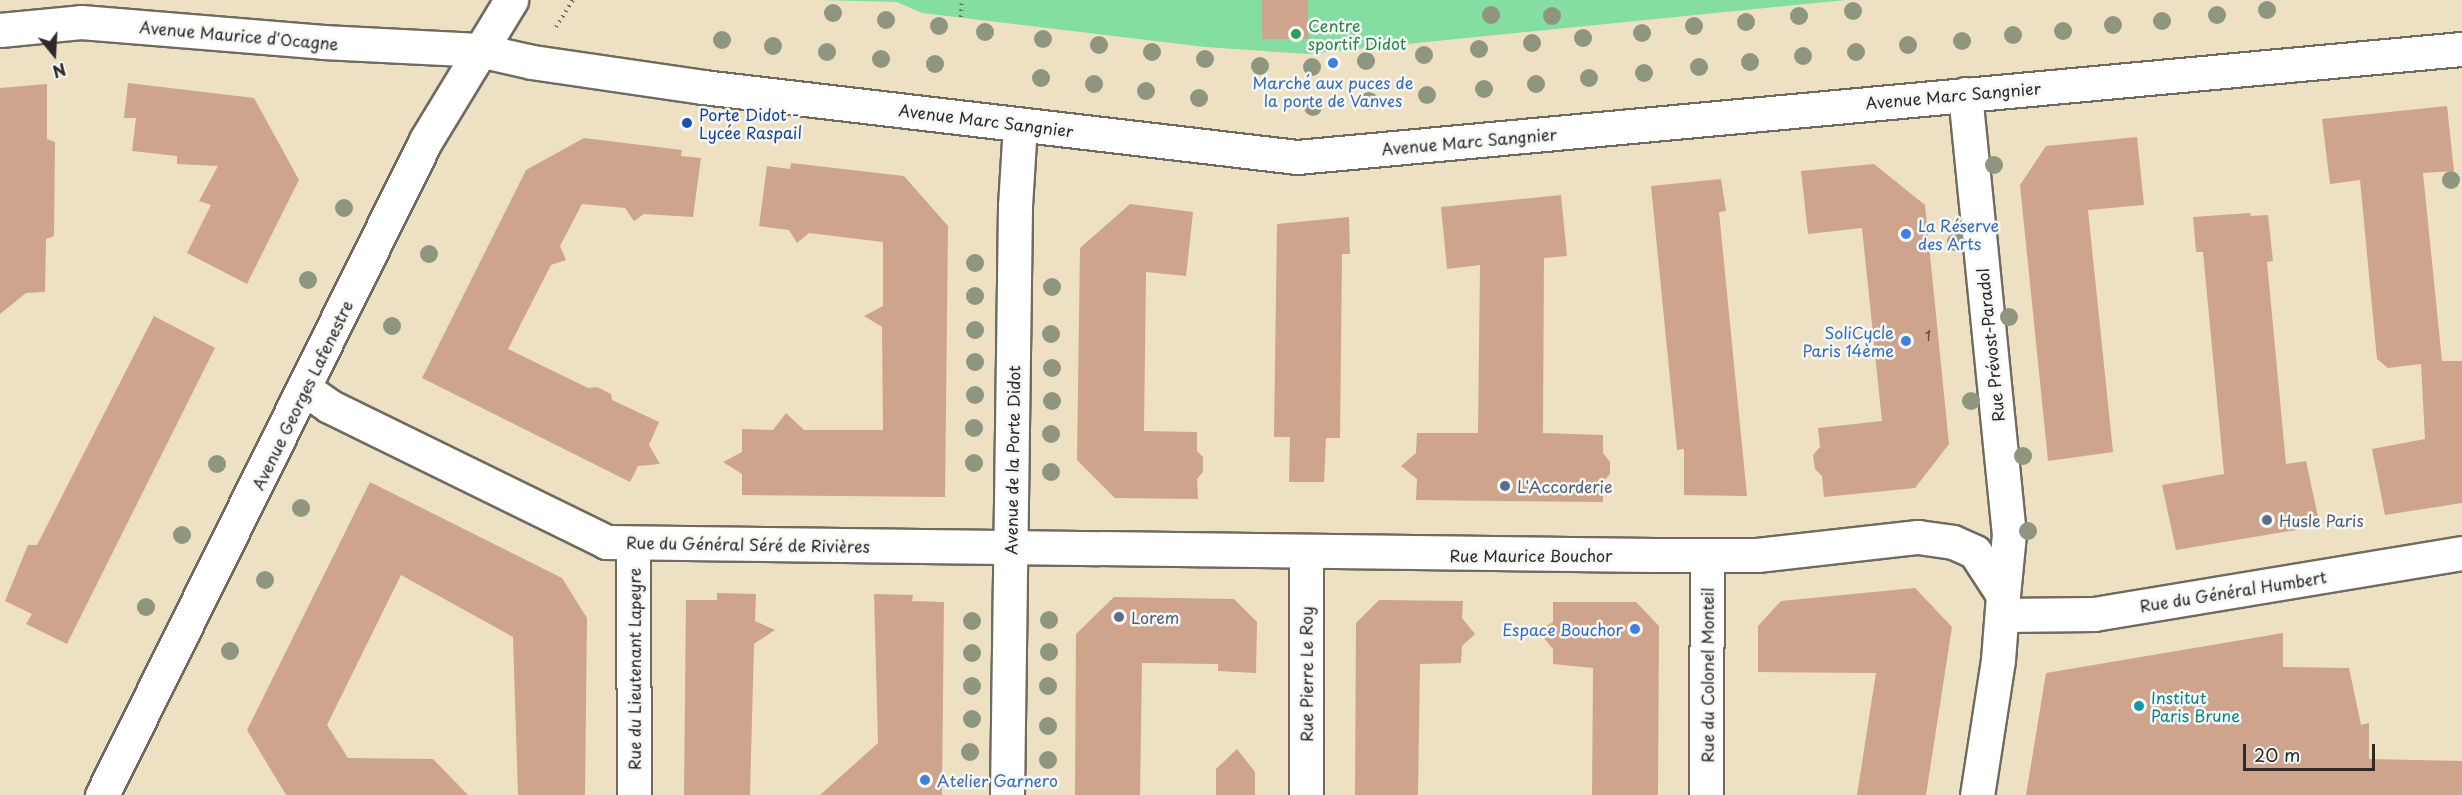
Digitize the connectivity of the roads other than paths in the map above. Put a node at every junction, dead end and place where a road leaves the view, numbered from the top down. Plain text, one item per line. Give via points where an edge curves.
1 (511, 0) edge
2 (0, 30) edge
3 (479, 50) junction
4 (2462, 50) edge
5 (1965, 94) junction
6 (1020, 125) junction
7 (305, 389) junction
8 (633, 543) junction
9 (1011, 545) junction
10 (1306, 553) junction
11 (2462, 553) edge
12 (1707, 555) junction
13 (2002, 605) junction
14 (102, 795) edge
15 (634, 795) edge
16 (1008, 795) edge
17 (1306, 795) edge
18 (1706, 795) edge
19 (1977, 795) edge

1 - 3 street, Avenue Georges Lafenestre
2 - 3 street, Avenue Maurice d'Ocagne via 81,22
3 - 6 street, Avenue Marc Sangnier via 532,62 703,87
3 - 7 street, Avenue Georges Lafenestre via 426,141
4 - 5 street, Avenue Marc Sangnier
5 - 6 street, Avenue Marc Sangnier via 1297,157
5 - 13 street, Rue Prévost-Paradol via 2009,534
6 - 9 street, Avenue de la Porte Didot via 1015,206
7 - 8 street, Rue du Général Séré de Rivières via 329,406 606,542
7 - 14 street, Avenue Georges Lafenestre
8 - 9 street, Rue du Général Séré de Rivières
8 - 15 street, Rue du Lieutenant Lapeyre
9 - 10 street, Rue Maurice Bouchor
9 - 16 street, Avenue de la Porte Didot
10 - 12 street, Rue Maurice Bouchor
10 - 17 street, Rue Pierre Le Roy
11 - 13 street, Rue du Général Humbert via 2094,614
12 - 13 street, Rue Maurice Bouchor via 1757,555 1918,537 1953,542 1975,552
12 - 18 street, Rue du Colonel Monteil
13 - 19 street, Rue Prévost-Paradol

